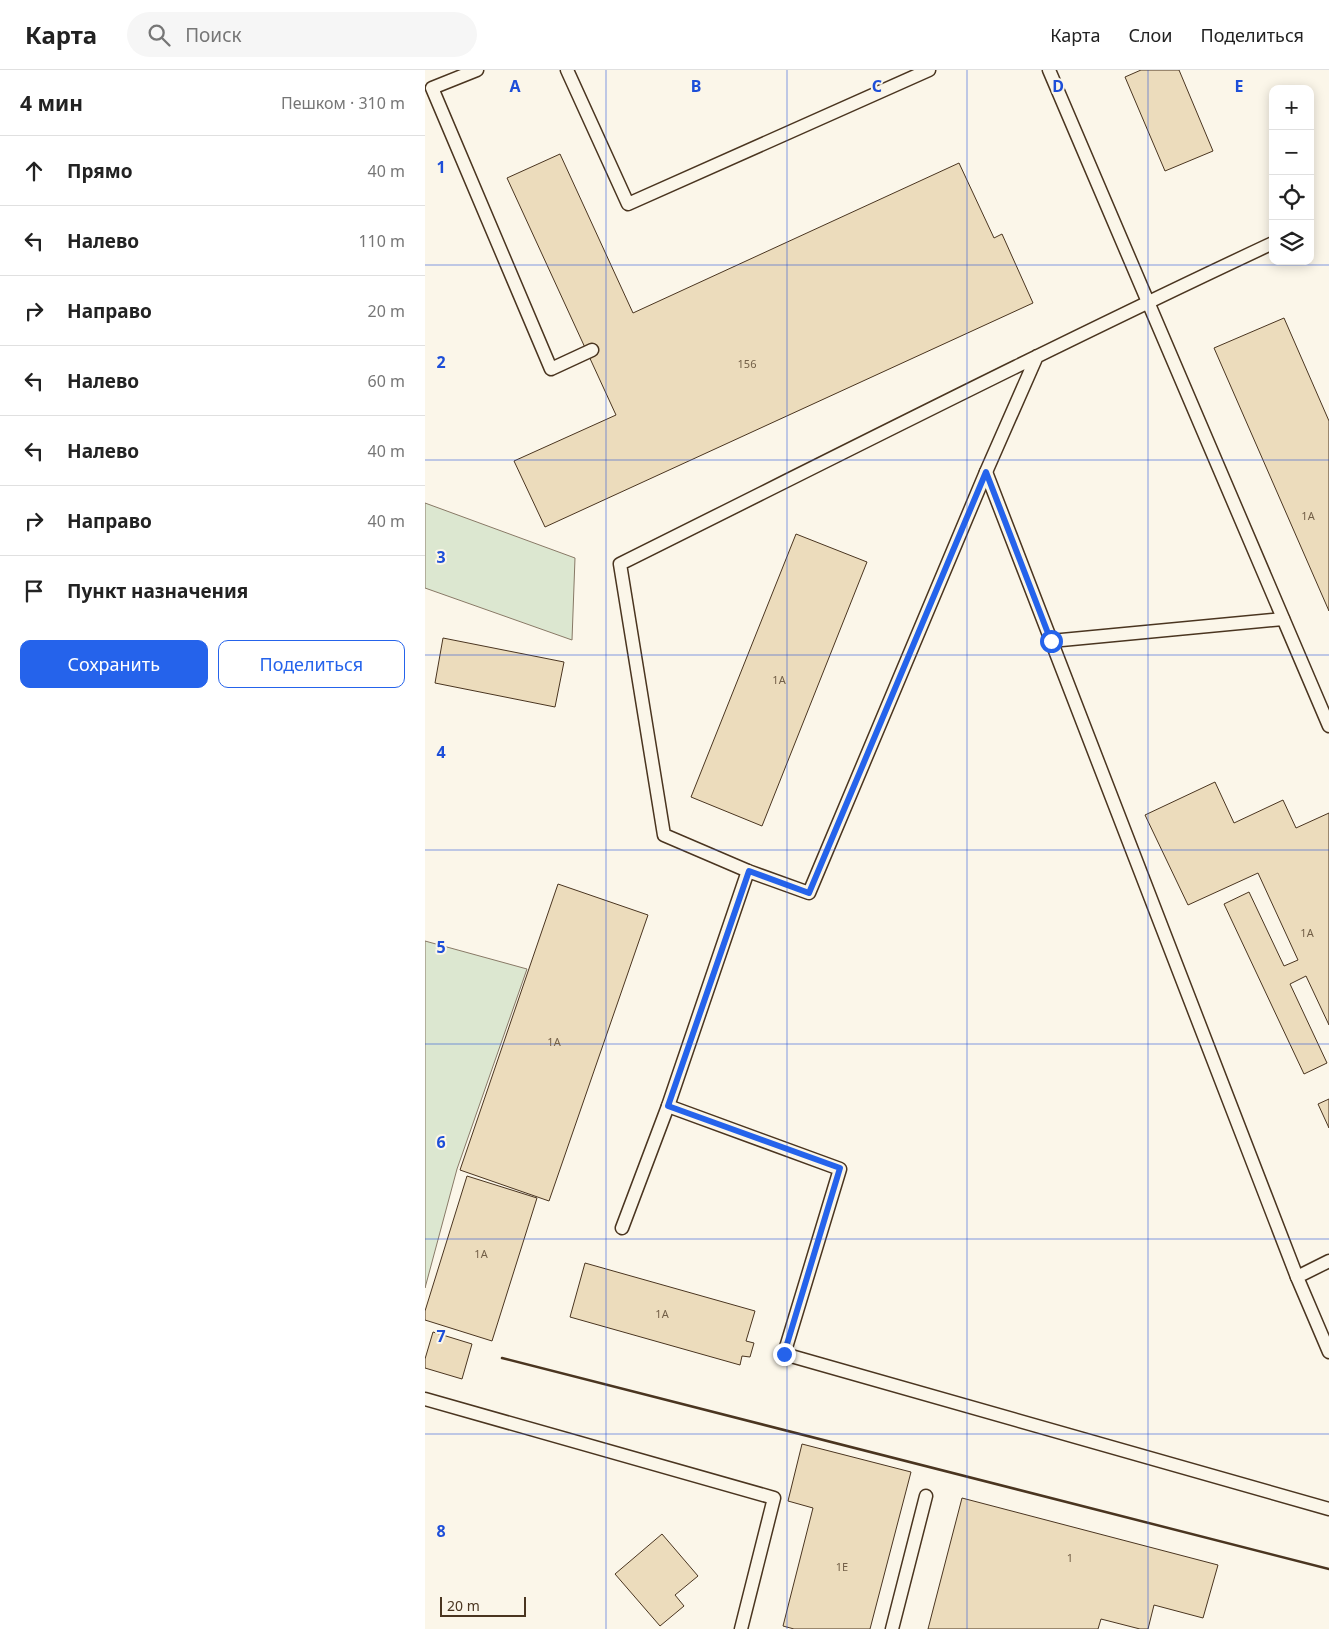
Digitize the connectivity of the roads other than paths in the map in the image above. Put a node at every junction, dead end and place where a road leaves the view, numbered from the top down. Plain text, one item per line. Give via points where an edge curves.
1 (477, 70) edge
2 (567, 70) edge
3 (929, 70) edge
4 (1049, 70) edge
5 (1269, 245) edge
6 (1148, 302) junction
7 (592, 350) dead end
8 (1037, 356) junction
9 (986, 472) junction
10 (1283, 619) junction
11 (1051, 641) junction
12 (1329, 726) edge
13 (749, 871) junction
14 (668, 1106) junction
15 (622, 1228) dead end
16 (1329, 1261) edge
17 (1297, 1277) junction
18 (1329, 1352) edge
19 (425, 1399) edge
20 (926, 1496) dead end
21 (1329, 1509) edge
22 (741, 1629) edge
23 (892, 1629) edge

1 - 7 lane via 432,88 551,369
2 - 3 lane via 628,204
4 - 6 lane
5 - 6 lane
6 - 8 lane
6 - 10 lane
8 - 9 lane
8 - 13 lane via 620,564 664,835
9 - 11 lane
9 - 13 lane via 809,893
10 - 11 lane
10 - 12 lane
11 - 17 lane
13 - 14 lane
14 - 15 lane
14 - 21 lane via 840,1168 784,1354
16 - 17 lane
17 - 18 lane
19 - 22 lane via 774,1498
20 - 23 lane

